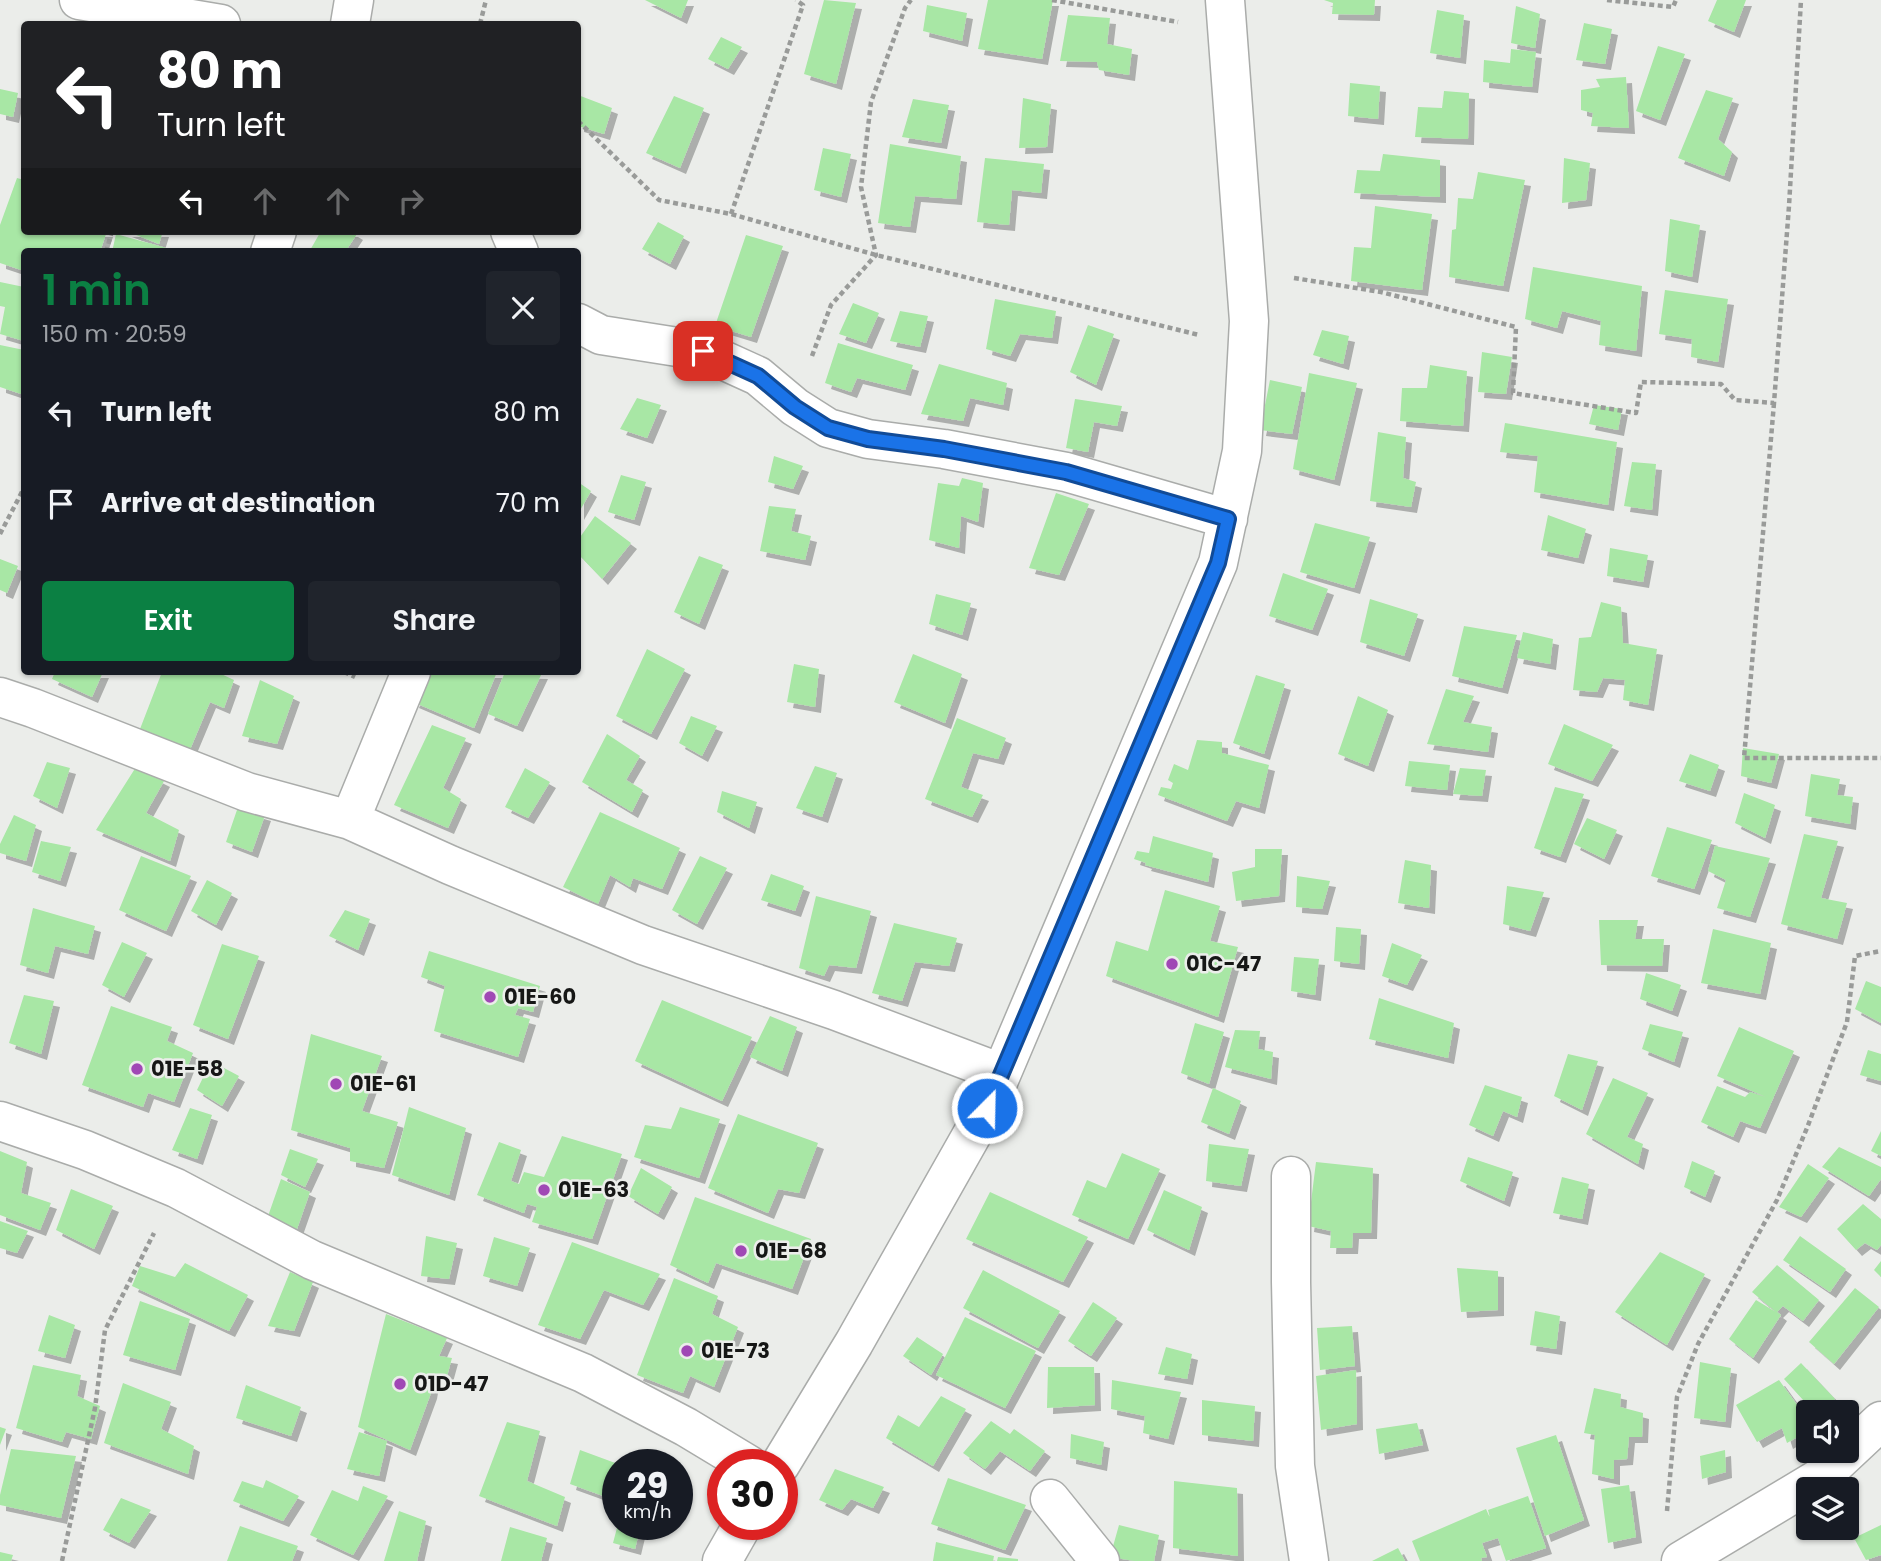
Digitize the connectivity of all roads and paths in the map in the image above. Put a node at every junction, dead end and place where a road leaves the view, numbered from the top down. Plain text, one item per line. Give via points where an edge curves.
1 (79, 0) edge
2 (354, 0) edge
3 (486, 0) edge
4 (796, 0) edge
5 (911, 0) edge
6 (1052, 0) edge
7 (1607, 0) edge
8 (1676, 0) edge
9 (1801, 0) edge
10 (1226, 16) edge
11 (203, 21) edge
12 (350, 21) edge
13 (481, 21) edge
14 (581, 124) edge
15 (731, 214) junction
16 (876, 255) junction
17 (1245, 270) junction
18 (581, 325) edge
19 (1248, 347) junction
20 (1774, 403) junction
21 (795, 407) junction
22 (21, 494) edge
23 (1228, 519) junction
24 (0, 534) edge
25 (410, 675) edge
26 (0, 697) edge
27 (1881, 758) edge
28 (350, 820) junction
29 (1881, 951) edge
30 (1001, 1073) junction
31 (0, 1121) edge
32 (1291, 1176) dead end
33 (176, 1188) junction
34 (1881, 1421) edge
35 (722, 1449) edge
36 (790, 1449) edge
37 (1050, 1499) dead end
38 (1667, 1514) dead end
39 (734, 1540) edge
40 (62, 1561) edge
41 (722, 1561) edge
42 (1100, 1561) edge
43 (1309, 1561) edge
44 (1681, 1561) edge

1 - 11 street
2 - 12 street
3 - 13 path
4 - 15 path via 803,5
5 - 16 path via 871,102 861,187
6 - 10 path via 1119,10
7 - 8 path via 1673,6
9 - 20 path
10 - 17 street
14 - 15 path via 659,200
15 - 16 path
16 - 19 path
16 - 21 path via 831,305
17 - 19 street
17 - 20 path via 1381,292 1516,327 1513,393 1636,414 1641,382 1721,384 1735,400
18 - 21 street via 601,335 703,351 758,376
19 - 23 street via 1242,451
20 - 27 path via 1744,758
21 - 23 street via 828,428 868,439 1066,472
22 - 24 path
23 - 30 street via 1218,563
25 - 28 street
26 - 28 street via 247,792
28 - 30 street via 643,945
29 - 38 path via 1855,956 1847,1022 1807,1128 1777,1200 1698,1344 1676,1397
30 - 36 street via 987,1108
31 - 33 street
32 - 43 street via 1295,1466
33 - 35 street via 312,1260 583,1373
33 - 40 path via 105,1330 95,1408
34 - 44 street via 1821,1477
37 - 42 street
39 - 41 street

